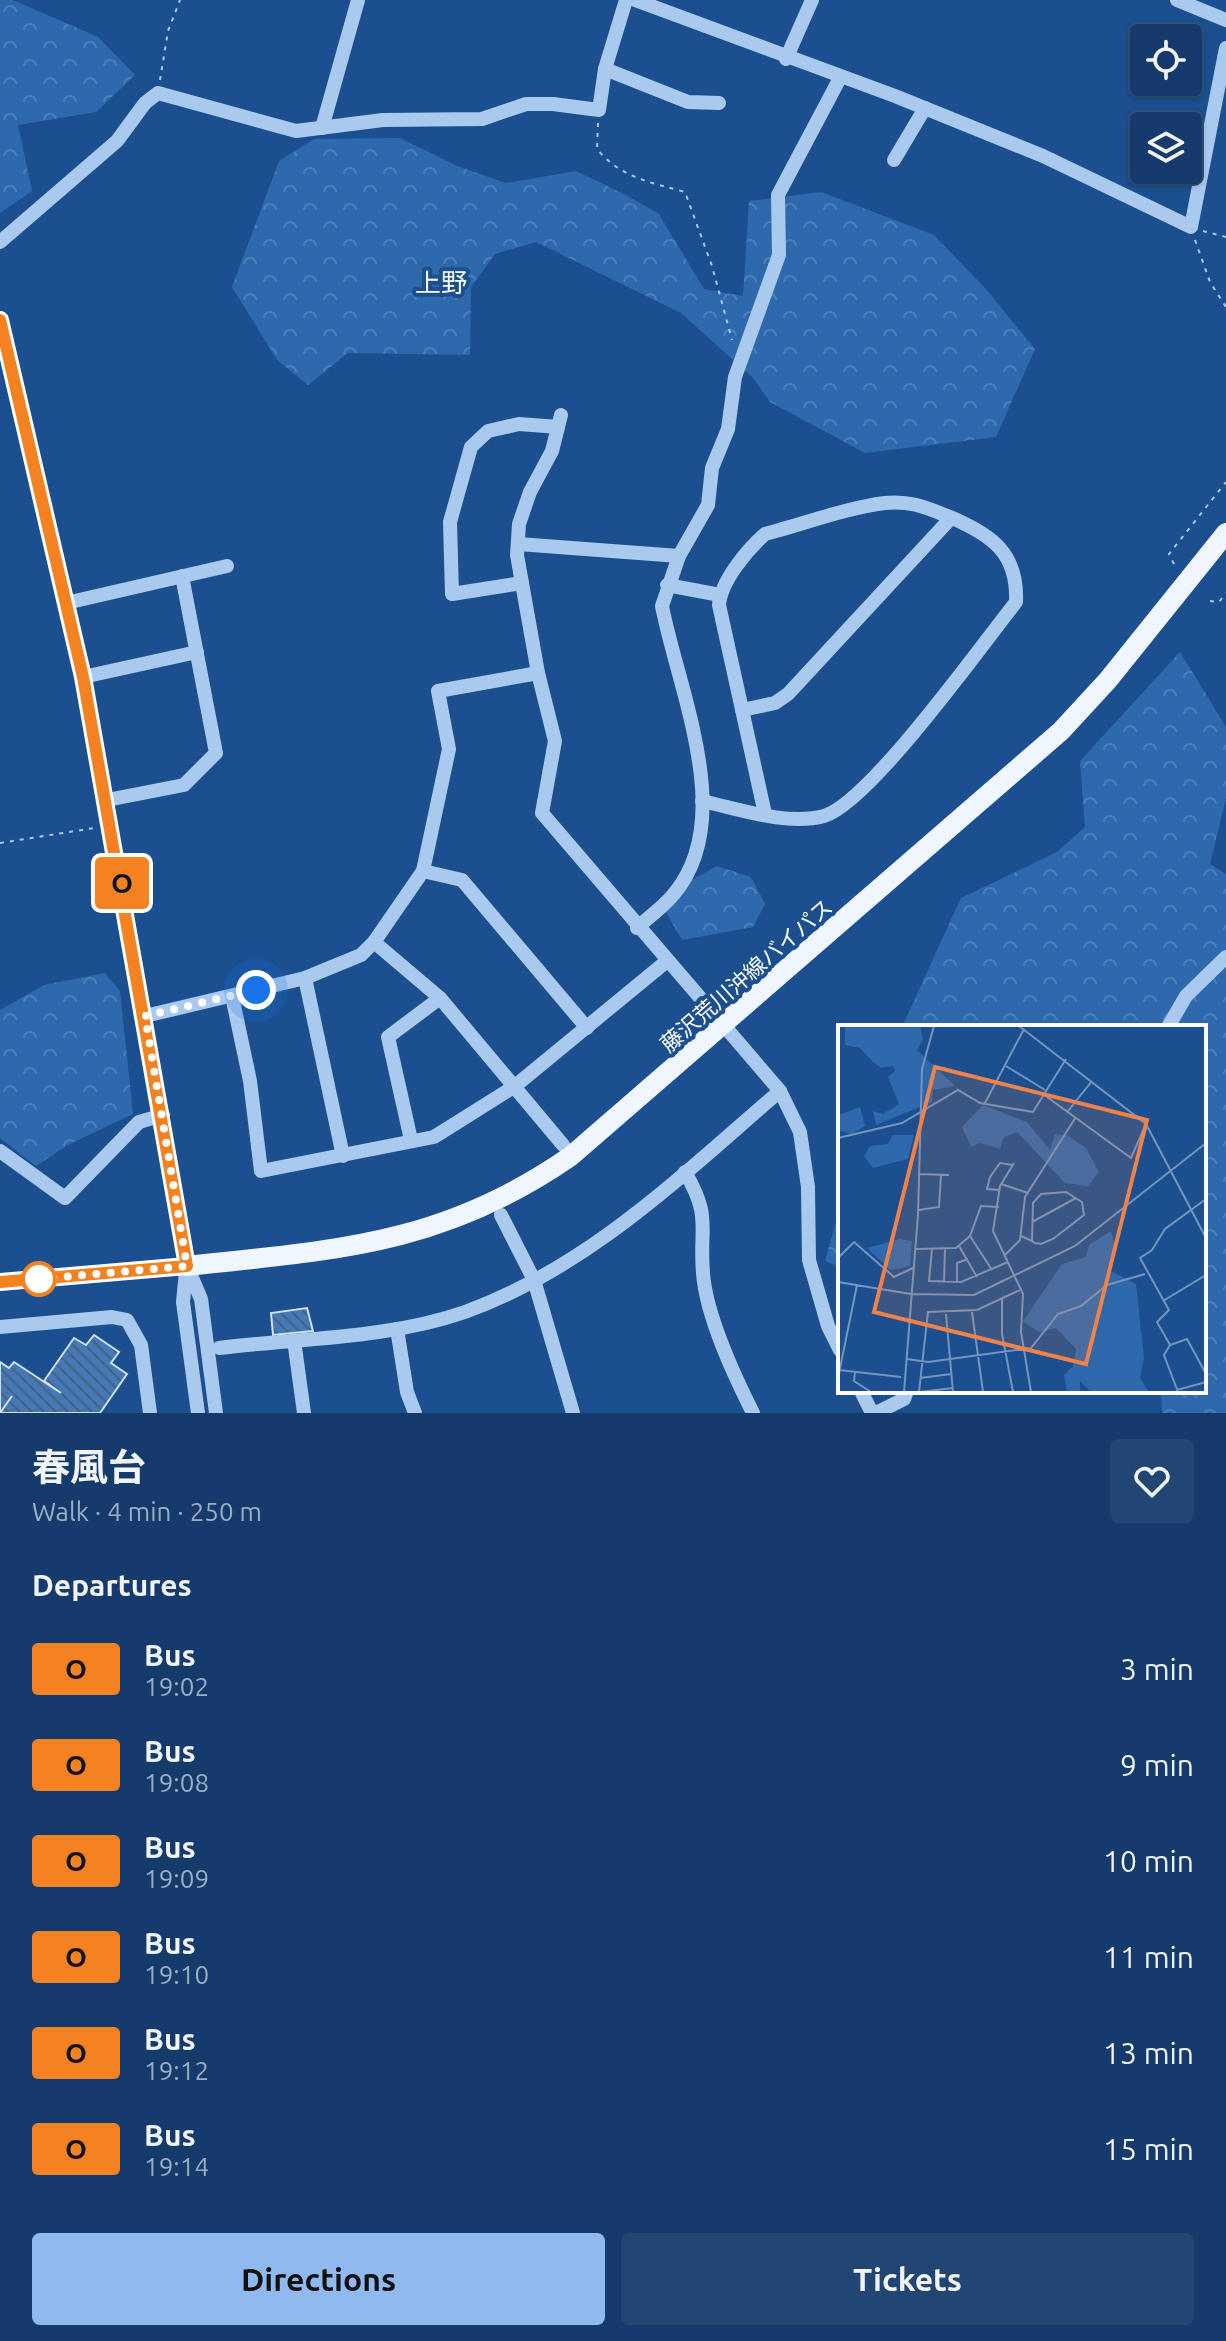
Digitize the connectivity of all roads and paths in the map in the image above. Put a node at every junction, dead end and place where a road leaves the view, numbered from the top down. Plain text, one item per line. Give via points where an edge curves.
1 (180, 0) edge
2 (358, 0) edge
3 (626, 0) edge
4 (635, 0) edge
5 (812, 0) edge
6 (1177, 0) edge
7 (1226, 20) edge
8 (1226, 48) edge
9 (786, 59) junction
10 (605, 69) junction
11 (840, 78) junction
12 (158, 93) junction
13 (719, 103) dead end
14 (925, 108) junction
15 (599, 110) junction
16 (322, 128) junction
17 (894, 160) dead end
18 (1191, 227) junction
19 (1226, 237) edge
20 (0, 242) edge
21 (1226, 307) edge
22 (0, 321) edge
23 (734, 342) dead end
24 (1226, 482) edge
25 (951, 518) junction
26 (1226, 533) edge
27 (518, 544) junction
28 (679, 556) junction
29 (1174, 564) dead end
30 (227, 566) dead end
31 (182, 576) junction
32 (522, 583) junction
33 (667, 585) junction
34 (1226, 593) edge
35 (720, 595) junction
36 (1210, 601) dead end
37 (66, 603) junction
38 (197, 652) junction
39 (538, 673) junction
40 (83, 677) junction
41 (742, 710) junction
42 (107, 800) junction
43 (702, 801) junction
44 (765, 814) junction
45 (112, 825) junction
46 (0, 843) edge
47 (423, 871) junction
48 (637, 928) junction
49 (374, 942) junction
50 (1226, 957) edge
51 (667, 961) junction
52 (305, 978) junction
53 (232, 996) junction
54 (440, 998) junction
55 (145, 1016) junction
56 (1169, 1025) edge
57 (724, 1027) junction
58 (587, 1028) junction
59 (515, 1086) junction
60 (780, 1091) junction
61 (163, 1115) junction
62 (411, 1140) junction
63 (563, 1145) dead end
64 (0, 1151) edge
65 (343, 1156) junction
66 (685, 1172) junction
67 (501, 1215) dead end
68 (187, 1266) junction
69 (534, 1280) junction
70 (0, 1282) edge
71 (0, 1327) edge
72 (397, 1329) junction
73 (294, 1340) junction
74 (838, 1346) edge
75 (219, 1348) dead end
76 (862, 1393) edge
77 (906, 1393) edge
78 (150, 1413) edge
79 (198, 1413) edge
80 (216, 1413) edge
81 (304, 1413) edge
82 (415, 1413) edge
83 (573, 1413) edge
84 (753, 1413) edge
85 (874, 1413) edge

1 - 12 path via 168,31
2 - 16 street
3 - 10 street
4 - 9 street
5 - 9 street
6 - 7 street
8 - 18 street
9 - 11 street
10 - 13 street via 688,102
10 - 15 street
11 - 14 street
11 - 28 street via 778,195 779,255 735,377 708,505
12 - 16 street via 269,126
12 - 20 street via 117,141
14 - 17 street
14 - 18 street via 1043,156
15 - 16 street via 526,104 482,119 383,120
15 - 23 path via 597,149 611,165 627,176 685,192
18 - 19 path
18 - 21 path via 1210,282
22 - 37 street
24 - 29 path via 1169,554
25 - 35 street via 914,502 884,503 765,534
25 - 41 street via 788,694 775,703
25 - 44 street via 986,532 1005,556 1017,579 1016,602 877,776 842,809 821,817
26 - 57 main road, 藤沢荒川沖線バイパス via 1061,731
27 - 28 street
27 - 32 street
27 - 32 street via 519,524 552,451 559,421 488,431 471,447 450,522 452,594
28 - 33 street
30 - 31 street
31 - 37 street
31 - 38 street
32 - 39 street
33 - 35 street
33 - 43 street via 662,606 703,775
34 - 36 path via 1219,602
35 - 41 street
37 - 40 street
38 - 40 street
38 - 42 street via 216,753 184,785
39 - 47 street via 438,691 449,749
39 - 48 street via 555,741 542,813
40 - 42 street
41 - 44 street
42 - 45 street
43 - 44 street
43 - 48 street via 692,862 675,893
45 - 46 path
45 - 55 street
47 - 49 street
47 - 58 street via 462,880
48 - 51 street
49 - 52 street via 361,955
49 - 54 street
50 - 56 street via 1186,996
51 - 57 street
51 - 58 street
52 - 53 street
52 - 65 street
53 - 55 street
53 - 65 street via 261,1171
54 - 59 street
54 - 62 street via 388,1037
55 - 61 street
57 - 60 street
57 - 68 main road, 藤沢荒川沖線バイパス via 571,1156 495,1203 394,1239
58 - 59 street
59 - 62 street via 434,1137
59 - 63 street
60 - 66 street
60 - 74 street via 800,1132 808,1187 809,1260
61 - 64 street via 139,1122 65,1198
61 - 68 street
62 - 65 street
66 - 69 street via 609,1236
66 - 84 street via 705,1214 703,1275 728,1363
67 - 69 street
68 - 70 street
68 - 79 street via 183,1302
68 - 80 street via 201,1299
69 - 72 street via 464,1312
69 - 83 street
71 - 78 street via 127,1320 141,1345
72 - 73 street
72 - 82 street
73 - 75 street
73 - 81 street
76 - 85 street
77 - 85 street

